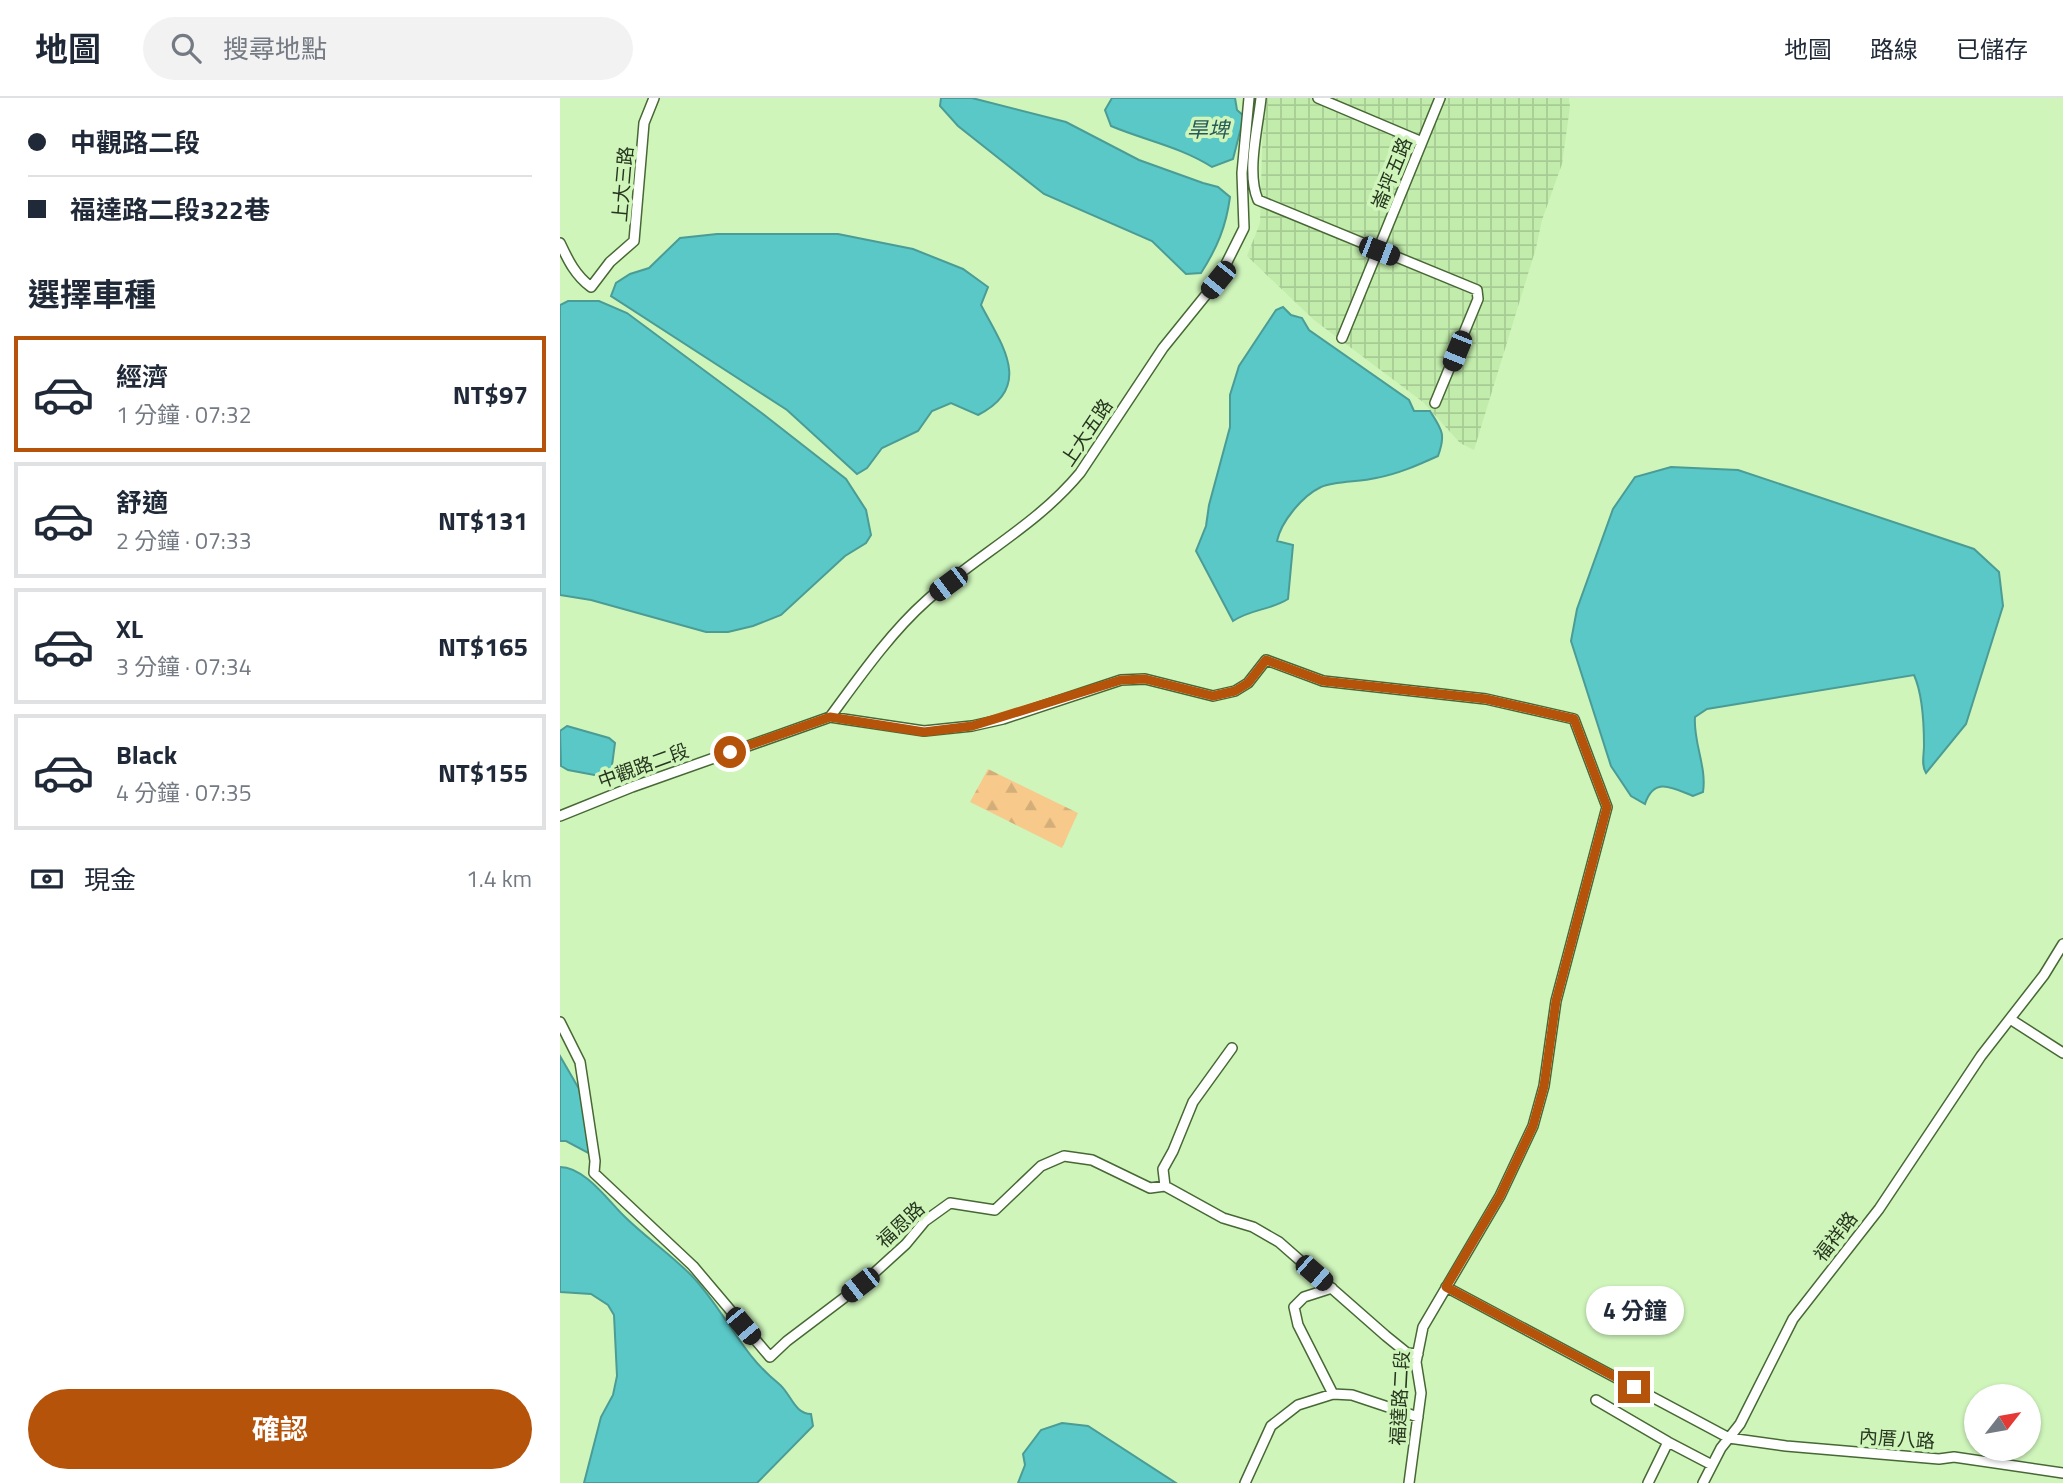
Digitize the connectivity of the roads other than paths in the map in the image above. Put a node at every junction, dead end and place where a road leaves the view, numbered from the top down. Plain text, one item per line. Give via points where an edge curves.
1 (654, 98) edge
2 (1249, 98) edge
3 (1261, 98) edge
4 (1318, 98) edge
5 (1440, 98) edge
6 (1422, 142) junction
7 (1254, 186) junction
8 (1244, 196) junction
9 (560, 243) edge
10 (1379, 251) junction
11 (1342, 338) dead end
12 (1435, 403) dead end
13 (830, 717) junction
14 (1607, 807) joint
15 (560, 816) edge
16 (2063, 944) edge
17 (2010, 1019) junction
18 (560, 1022) edge
19 (1232, 1048) dead end
20 (2063, 1053) edge
21 (1165, 1186) junction
22 (1446, 1287) junction
23 (1332, 1288) junction
24 (1418, 1354) junction
25 (1333, 1394) junction
26 (1596, 1400) dead end
27 (1419, 1417) junction
28 (1729, 1438) junction
29 (1668, 1442) junction
30 (1712, 1465) junction
31 (2063, 1473) edge
32 (1245, 1483) edge
33 (1409, 1483) edge
34 (1648, 1483) edge
35 (1703, 1483) edge

1 - 9 street, 上大三路 via 644,123 634,241 591,287 569,262
2 - 8 street, 上大五路
3 - 7 street
4 - 6 street
5 - 6 street, 崙坪五路
6 - 10 street, 崙坪五路
7 - 8 street
7 - 10 street via 1258,200
8 - 13 street, 上大五路 via 1244,228 1218,280 1163,348 1080,473 1014,534 926,601 870,663
10 - 11 street, 崙坪五路
10 - 12 street via 1477,290 1478,299
13 - 14 street, 中觀路二段 via 924,732 972,726 1121,680 1145,679 1213,696 1248,683 1266,660 1323,681 1486,699 1574,719
13 - 15 street, 中觀路二段
14 - 22 street, 福達路二段 via 1556,1001 1544,1086 1533,1126 1500,1196
16 - 17 street, 福祥路
17 - 20 street
17 - 28 street, 福祥路 via 1879,1209 1793,1320
18 - 21 street, 福恩路 via 580,1062 594,1172 693,1266 770,1357 860,1285 925,1221 950,1203 995,1210 1041,1166 1064,1156 1092,1160 1150,1188
19 - 21 street via 1193,1102 1163,1169
21 - 23 street, 福恩路 via 1270,1237
22 - 24 street, 福達路二段 via 1423,1327
22 - 28 street
23 - 24 street, 福恩路 via 1408,1353
23 - 25 street via 1304,1297 1294,1307 1298,1325
24 - 27 street, 福達路二段
25 - 27 street via 1352,1395
25 - 32 street via 1298,1405 1271,1426
26 - 29 street
27 - 33 street, 福達路二段
28 - 30 street, 福祥路
28 - 31 street, 內厝八路 via 1911,1457 1954,1457
29 - 30 street
29 - 34 street
30 - 35 street, 福祥路

